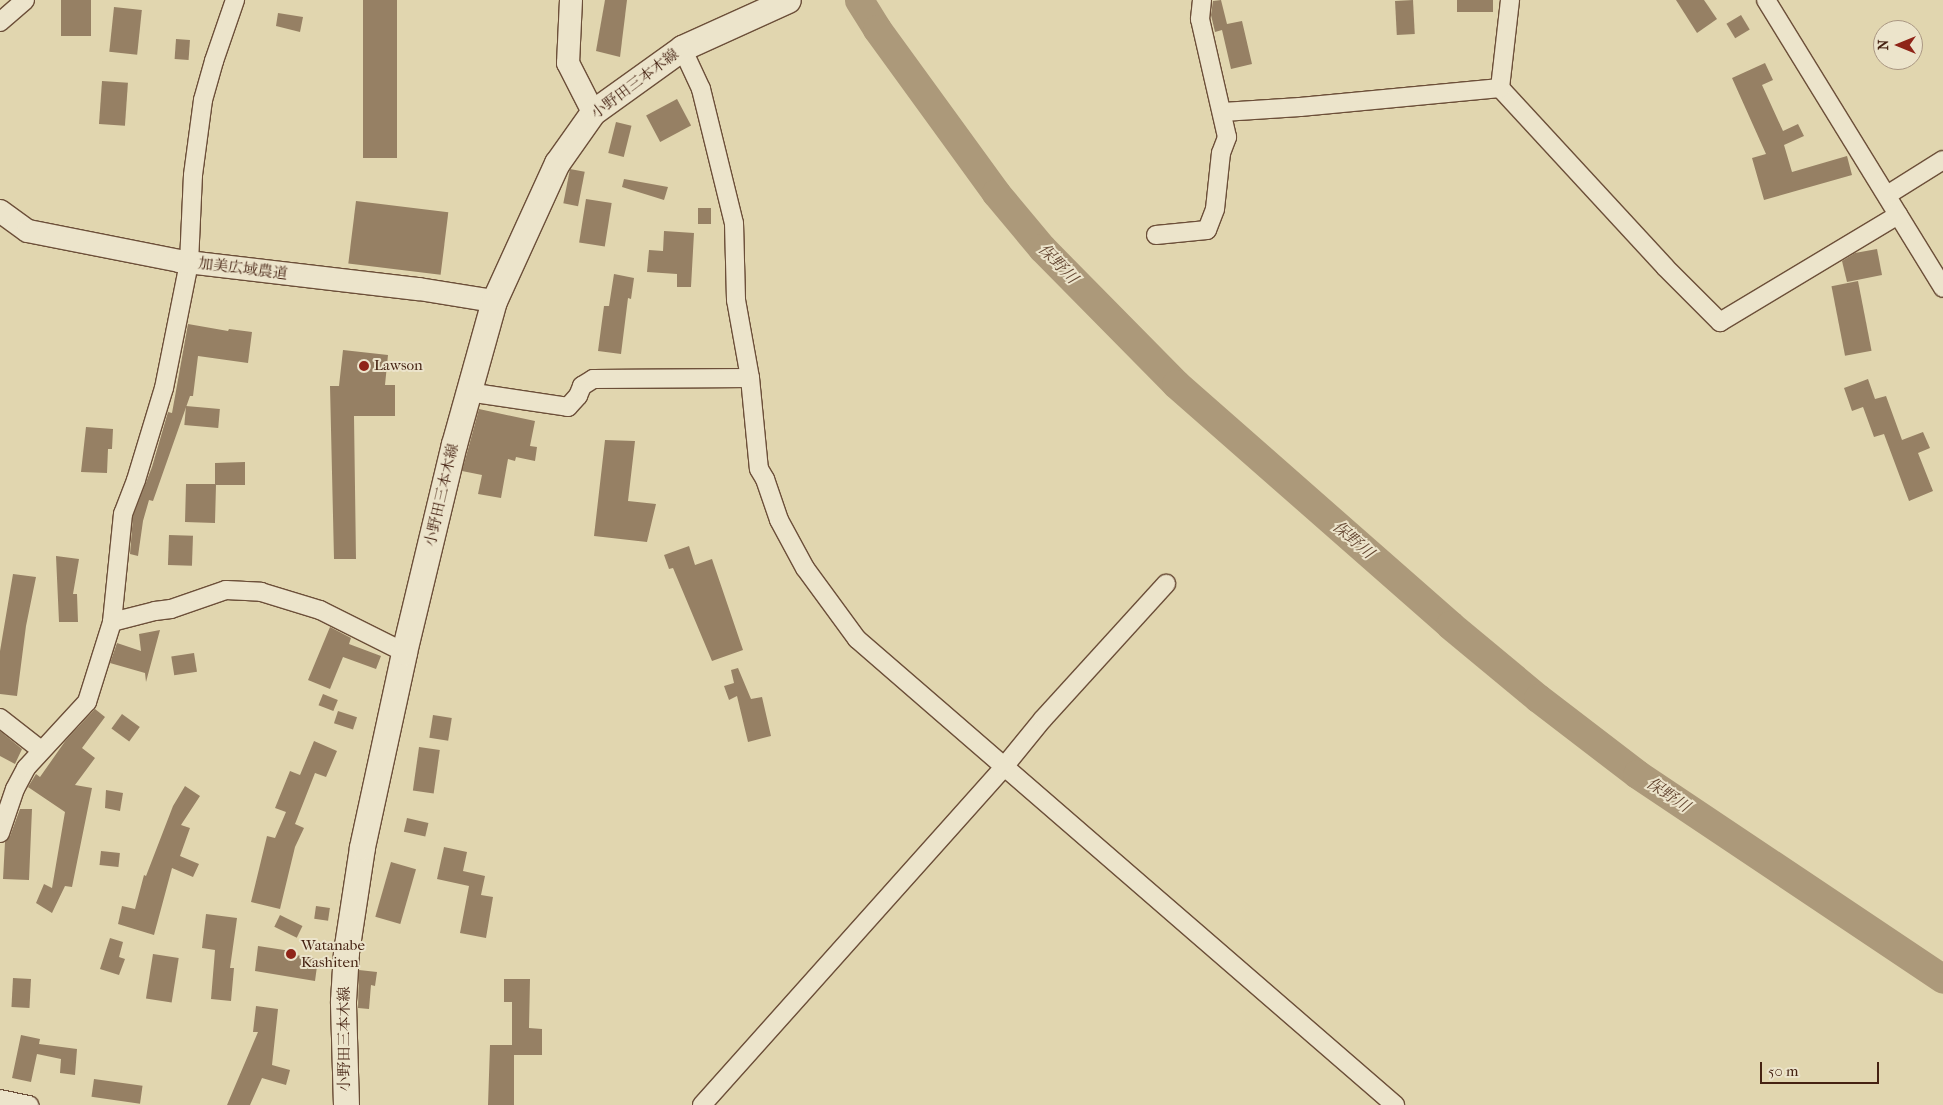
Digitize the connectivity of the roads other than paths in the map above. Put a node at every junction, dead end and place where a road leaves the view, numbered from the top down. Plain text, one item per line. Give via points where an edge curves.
1 (25, 0) edge
2 (235, 0) edge
3 (571, 0) edge
4 (1202, 0) edge
5 (1510, 0) edge
6 (1766, 0) edge
7 (779, 4) edge
8 (0, 22) edge
9 (682, 48) junction
10 (1500, 88) junction
11 (593, 112) junction
12 (1223, 112) junction
13 (1943, 160) edge
14 (1888, 195) junction
15 (0, 211) edge
16 (1898, 215) junction
17 (1156, 235) dead end
18 (189, 263) junction
19 (1943, 288) edge
20 (494, 301) junction
21 (750, 378) junction
22 (468, 392) junction
23 (1166, 584) dead end
24 (112, 622) junction
25 (404, 652) junction
26 (0, 718) edge
27 (40, 750) junction
28 (1003, 768) junction
29 (0, 833) edge
30 (0, 1099) edge
31 (29, 1105) edge
32 (346, 1105) edge
33 (702, 1105) edge
34 (1395, 1105) edge

1 - 8 street
2 - 18 street via 203,100 193,176
3 - 11 street via 568,63
4 - 12 street via 1200,19
5 - 10 street
6 - 14 street
7 - 9 main road, 小野田三本木線
9 - 11 main road, 小野田三本木線
9 - 21 street via 701,89 734,223 736,300
10 - 12 street
10 - 16 street via 1720,322
11 - 20 main road, 小野田三本木線 via 557,163
12 - 17 street via 1227,137 1221,153 1215,209 1207,230
13 - 14 street
14 - 16 street
15 - 18 street, 加美広域農道 via 28,231
16 - 19 street
18 - 20 street, 加美広域農道 via 419,289
18 - 24 street via 164,388 123,514
20 - 22 main road, 小野田三本木線
21 - 22 street via 593,379 582,386 568,407
21 - 28 street via 759,469 805,568 856,639
22 - 25 main road, 小野田三本木線
23 - 28 street via 1043,719
24 - 25 street via 171,609 226,590 261,592 320,610
24 - 27 street via 86,702
25 - 32 main road, 小野田三本木線 via 362,847 346,952 343,1001
26 - 27 street
27 - 29 street via 15,788
28 - 33 street
28 - 34 street
30 - 31 street

